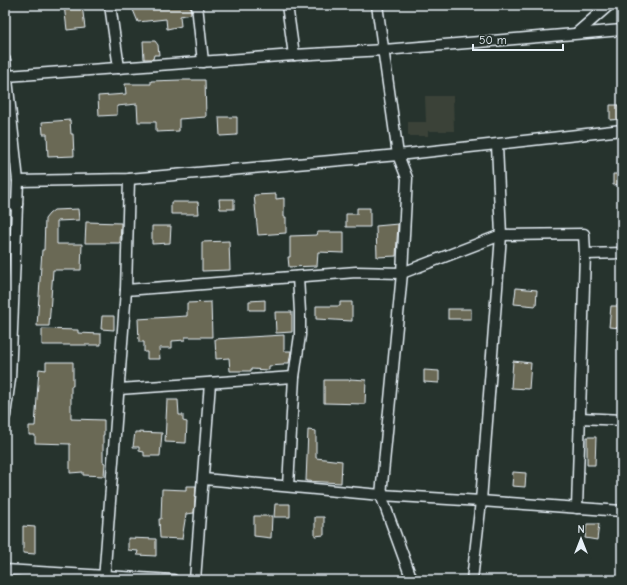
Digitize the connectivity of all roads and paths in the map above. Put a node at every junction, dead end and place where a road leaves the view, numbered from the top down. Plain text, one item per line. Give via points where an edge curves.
1 (110, 5) edge
2 (197, 5) edge
3 (287, 5) edge
4 (377, 5) edge
5 (609, 5) edge
6 (622, 30) edge
7 (577, 33) junction
8 (384, 50) junction
9 (294, 55) junction
10 (5, 60) edge
11 (203, 62) junction
12 (118, 68) junction
13 (7, 76) junction
14 (622, 130) edge
15 (497, 145) junction
16 (398, 155) junction
17 (129, 179) junction
18 (18, 181) junction
19 (17, 204) junction
20 (5, 205) edge
21 (501, 235) junction
22 (622, 253) edge
23 (585, 254) junction
24 (402, 273) junction
25 (298, 277) junction
26 (126, 290) junction
27 (294, 377) junction
28 (210, 383) junction
29 (119, 389) junction
30 (5, 416) edge
31 (580, 418) junction
32 (622, 420) edge
33 (204, 479) junction
34 (288, 486) junction
35 (381, 495) junction
36 (481, 501) junction
37 (577, 508) junction
38 (622, 511) edge
39 (5, 570) edge
40 (104, 578) edge
41 (173, 580) edge
42 (195, 580) edge
43 (412, 580) edge
44 (472, 580) edge

1 - 12 street
2 - 11 street
3 - 9 street
4 - 8 street
5 - 7 street
6 - 7 street
7 - 8 street
8 - 9 street
8 - 16 street
9 - 11 street
10 - 13 street
11 - 12 street
12 - 13 street
13 - 18 street
14 - 15 street
15 - 16 street
15 - 21 street
16 - 17 street
16 - 24 street via 407,178
17 - 18 street
17 - 26 street
18 - 19 street
19 - 20 street
19 - 30 street via 10,379
21 - 23 street via 584,234
21 - 24 street
21 - 36 street
22 - 23 street
23 - 31 street
24 - 25 street via 356,272
24 - 35 street
25 - 26 street
25 - 27 street via 300,335
26 - 29 street
27 - 28 street
27 - 34 street
28 - 29 street
28 - 33 street
29 - 40 street
31 - 32 street
31 - 37 street
33 - 34 street
33 - 42 street
34 - 35 street
35 - 36 street
35 - 43 street
36 - 37 street
36 - 44 street
37 - 38 street
39 - 40 street
40 - 41 street

